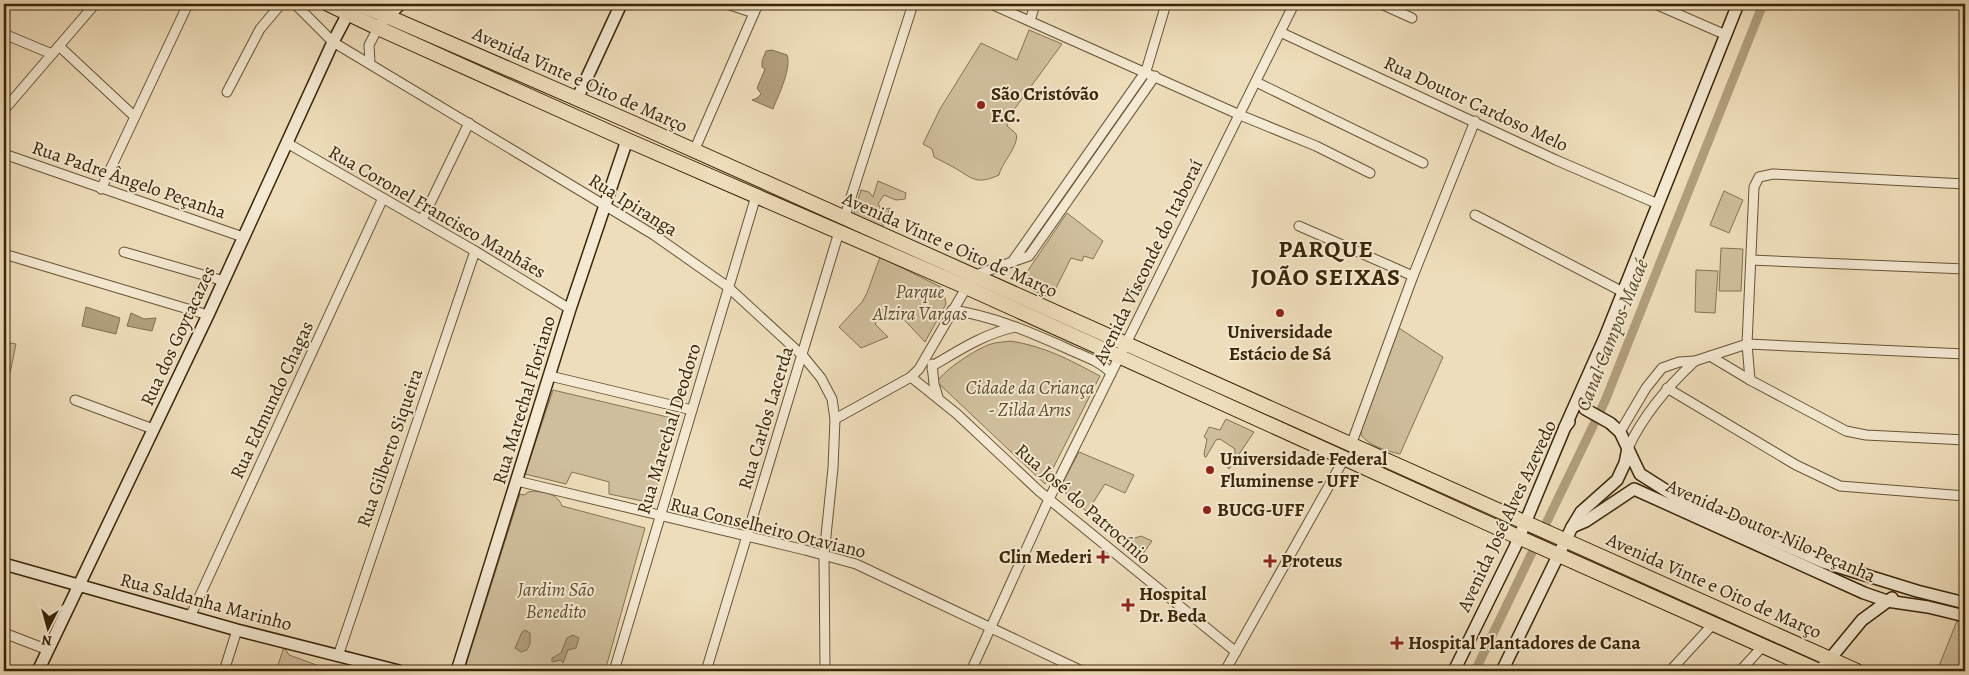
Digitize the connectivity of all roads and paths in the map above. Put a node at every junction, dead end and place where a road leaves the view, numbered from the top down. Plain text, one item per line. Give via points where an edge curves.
1 (95, 4) edge
2 (188, 4) edge
3 (280, 4) edge
4 (295, 4) edge
5 (328, 4) edge
6 (359, 4) edge
7 (400, 4) edge
8 (620, 4) edge
9 (727, 4) edge
10 (758, 4) edge
11 (914, 4) edge
12 (991, 4) edge
13 (1036, 4) edge
14 (1166, 4) edge
15 (1294, 4) edge
16 (1381, 4) edge
17 (1655, 4) edge
18 (1738, 4) edge
19 (350, 9) edge
20 (754, 14) junction
21 (386, 16) junction
22 (1412, 18) dead end
23 (1030, 21) junction
24 (378, 28) junction
25 (1280, 32) junction
26 (4, 34) edge
27 (1726, 35) junction
28 (333, 42) junction
29 (59, 46) junction
30 (52, 54) junction
31 (370, 64) junction
32 (1146, 71) junction
33 (1155, 76) junction
34 (1256, 82) junction
35 (227, 92) dead end
36 (578, 99) junction
37 (4, 110) edge
38 (1240, 114) junction
39 (134, 116) junction
40 (1475, 121) junction
41 (469, 123) junction
42 (633, 123) junction
43 (627, 140) junction
44 (287, 143) junction
45 (694, 151) junction
46 (4, 154) edge
47 (1422, 163) dead end
48 (1370, 173) dead end
49 (1075, 180) junction
50 (1965, 184) edge
51 (101, 188) junction
52 (756, 196) junction
53 (382, 198) junction
54 (1658, 204) junction
55 (604, 205) junction
56 (1475, 215) dead end
57 (422, 220) junction
58 (842, 225) junction
59 (1299, 226) dead end
60 (244, 237) junction
61 (475, 251) junction
62 (124, 252) dead end
63 (4, 254) edge
64 (1751, 260) junction
65 (1965, 269) edge
66 (1413, 276) junction
67 (224, 281) junction
68 (969, 281) junction
69 (728, 287) junction
70 (1622, 292) junction
71 (570, 309) junction
72 (952, 310) junction
73 (208, 315) junction
74 (1015, 327) junction
75 (934, 344) junction
76 (1126, 344) junction
77 (1747, 344) junction
78 (1965, 354) edge
79 (803, 356) junction
80 (1710, 356) junction
81 (1120, 357) junction
82 (1695, 361) junction
83 (932, 369) junction
84 (1111, 373) junction
85 (550, 376) junction
86 (911, 377) junction
87 (1750, 380) junction
88 (1586, 383) junction
89 (1646, 388) junction
90 (1667, 388) junction
91 (1661, 396) junction
92 (939, 398) junction
93 (75, 400) dead end
94 (692, 410) junction
95 (1588, 411) junction
96 (835, 419) junction
97 (1565, 427) junction
98 (153, 429) junction
99 (1620, 432) junction
100 (1965, 440) edge
101 (1351, 444) junction
102 (1628, 448) junction
103 (1344, 459) junction
104 (1644, 478) junction
105 (517, 482) junction
106 (1634, 489) junction
107 (1965, 496) edge
108 (1049, 499) junction
109 (660, 516) junction
110 (1530, 524) junction
111 (1572, 527) junction
112 (746, 536) junction
113 (1561, 538) junction
114 (1524, 540) junction
115 (1554, 553) junction
116 (824, 555) junction
117 (4, 564) edge
118 (1872, 578) junction
119 (1889, 582) junction
120 (79, 585) junction
121 (1864, 593) junction
122 (1887, 601) junction
123 (1965, 603) edge
124 (1965, 616) edge
125 (190, 617) junction
126 (1714, 623) junction
127 (992, 628) junction
128 (237, 630) junction
129 (4, 633) edge
130 (1763, 646) junction
131 (48, 650) junction
132 (1236, 652) junction
133 (338, 656) junction
134 (1831, 660) junction
135 (38, 671) edge
136 (224, 671) edge
137 (399, 671) edge
138 (457, 671) edge
139 (614, 671) edge
140 (706, 671) edge
141 (825, 671) edge
142 (971, 671) edge
143 (1082, 671) edge
144 (1225, 671) edge
145 (1454, 671) edge
146 (1502, 671) edge
147 (1670, 671) edge
148 (1740, 671) edge
149 (1820, 671) edge
150 (1857, 671) edge

1 - 29 street
2 - 39 street
3 - 35 street via 260,29
4 - 28 street, Rua Ipiranga
5 - 19 main road
6 - 21 main road, Avenida Vinte e Oito de Março
7 - 21 main road
8 - 36 main road
9 - 20 street
10 - 20 street
11 - 58 street, Rua Carlos Lacerda
12 - 23 street
13 - 23 street
14 - 32 street
15 - 25 street, Avenida Visconde do Itaboraí
16 - 22 street
17 - 27 street
18 - 27 main road
19 - 24 main road, Avenida Vinte e Oito de Março
19 - 28 main road, Rua dos Goytacazes
20 - 45 street
21 - 24 main road
21 - 36 main road, Avenida Vinte e Oito de Março
23 - 32 street
24 - 31 street via 369,45
24 - 43 main road, Avenida Vinte e Oito de Março
25 - 34 street, Avenida Visconde do Itaboraí
25 - 40 street, Rua Doutor Cardoso Melo
26 - 30 street
27 - 54 main road
28 - 31 street, Rua Ipiranga
28 - 44 main road, Rua dos Goytacazes
29 - 30 street
29 - 39 street
30 - 37 street
31 - 41 street, Rua Ipiranga
32 - 33 street
32 - 49 street
33 - 38 street
33 - 49 street
34 - 38 street, Avenida Visconde do Itaboraí
34 - 47 street
36 - 42 main road, Avenida Vinte e Oito de Março
38 - 48 street
38 - 76 street, Avenida Visconde do Itaboraí
39 - 51 street
40 - 54 street, Rua Doutor Cardoso Melo
40 - 66 street
41 - 55 street, Rua Ipiranga
41 - 57 street
42 - 43 main road
42 - 45 main road, Avenida Vinte e Oito de Março
43 - 52 main road, Avenida Vinte e Oito de Março
43 - 55 main road, Rua Marechal Floriano
44 - 53 street, Rua Coronel Francisco Manhães
44 - 60 main road, Rua dos Goytacazes
45 - 58 main road, Avenida Vinte e Oito de Março
46 - 51 street, Rua Padre Ângelo Peçanha
49 - 68 street via 1029,256
50 - 64 street via 1764,175 1759,177 1754,187
51 - 60 street, Rua Padre Ângelo Peçanha
52 - 58 main road, Avenida Vinte e Oito de Março
52 - 69 street, Rua Marechal Deodoro
53 - 57 street, Rua Coronel Francisco Manhães
53 - 125 street, Rua Edmundo Chagas
54 - 70 main road
55 - 69 street, Rua Ipiranga via 654,235
55 - 71 main road, Rua Marechal Floriano
56 - 70 street
57 - 61 street, Rua Coronel Francisco Manhães
58 - 68 main road, Avenida Vinte e Oito de Março
58 - 79 street, Rua Carlos Lacerda
59 - 66 street
60 - 67 main road, Rua dos Goytacazes
61 - 71 street, Rua Coronel Francisco Manhães
61 - 133 street, Rua Gilberto Siqueira
62 - 67 street
63 - 73 street
64 - 65 street
64 - 77 street
66 - 101 street
67 - 73 main road, Rua dos Goytacazes
68 - 72 street
68 - 76 main road, Avenida Vinte e Oito de Março
68 - 81 main road, Avenida Vinte e Oito de Março
69 - 79 street, Rua Ipiranga
69 - 94 street, Rua Marechal Deodoro
70 - 88 main road
71 - 85 main road, Rua Marechal Floriano
72 - 74 street
72 - 75 street
73 - 98 main road, Rua dos Goytacazes
74 - 83 street via 962,347
74 - 84 street via 1095,361
75 - 83 street
75 - 86 street
76 - 81 street, Avenida Visconde do Itaboraí
76 - 101 main road, Avenida Vinte e Oito de Março
77 - 78 street
77 - 80 street
77 - 87 street
79 - 96 street, Rua Ipiranga via 825,385 832,399
79 - 112 street, Rua Carlos Lacerda
80 - 82 street
80 - 87 street
81 - 84 street, Avenida Visconde do Itaboraí
81 - 103 main road, Avenida Vinte e Oito de Março
82 - 89 street via 1668,365
82 - 90 street
83 - 92 street
84 - 108 street, Avenida Visconde do Itaboraí
85 - 94 street
85 - 105 main road, Rua Marechal Floriano
86 - 92 street, Rua José do Patrocínio
86 - 96 street
87 - 100 street via 1846,431
88 - 95 main road
88 - 97 main road
89 - 91 street
89 - 99 street
90 - 91 street
90 - 107 street via 1796,465 1840,486
91 - 102 street
92 - 108 street, Rua José do Patrocínio
93 - 98 street
94 - 109 street, Rua Marechal Deodoro
95 - 97 main road, Avenida José Alves Azevedo via 1574,417
95 - 99 main road
96 - 116 street, Rua Ipiranga
97 - 110 main road, Avenida José Alves Azevedo
98 - 120 main road, Rua dos Goytacazes
99 - 102 main road
101 - 110 main road, Avenida Vinte e Oito de Março
102 - 104 main road
102 - 111 main road via 1617,480 1581,512
103 - 114 main road, Avenida Vinte e Oito de Março
103 - 132 street
104 - 106 main road via 1636,480
104 - 118 main road, Avenida Doutor Nilo Peçanha via 1687,502 1823,562
105 - 109 street, Rua Conselheiro Otaviano
105 - 138 main road, Rua Marechal Floriano
106 - 111 main road
106 - 121 main road, Avenida Doutor Nilo Peçanha
108 - 127 street, Avenida Visconde do Itaboraí
108 - 132 street, Rua José do Patrocínio
109 - 112 street, Rua Conselheiro Otaviano
109 - 139 street, Rua Marechal Deodoro
110 - 113 main road, Avenida Vinte e Oito de Março
110 - 114 main road, Avenida José Alves Azevedo
111 - 113 main road
112 - 116 street, Rua Conselheiro Otaviano
112 - 140 street, Rua Carlos Lacerda
113 - 115 main road
113 - 134 main road, Avenida Vinte e Oito de Março
114 - 115 main road, Avenida Vinte e Oito de Março
114 - 145 main road, Avenida José Alves Azevedo
115 - 126 main road, Avenida Vinte e Oito de Março
115 - 146 main road
116 - 127 street, Rua Conselheiro Otaviano via 856,564
116 - 141 street, Rua Ipiranga
117 - 120 main road, Rua Saldanha Marinho
118 - 119 main road, Avenida Doutor Nilo Peçanha
118 - 121 main road via 1864,584
119 - 122 main road via 1895,592
119 - 123 main road, Avenida Doutor Nilo Peçanha
120 - 125 main road, Rua Saldanha Marinho
120 - 131 main road, Rua dos Goytacazes
121 - 122 main road, Avenida Doutor Nilo Peçanha
122 - 124 main road, Avenida Doutor Nilo Peçanha
122 - 134 main road via 1862,620
125 - 128 main road, Rua Saldanha Marinho
126 - 130 main road, Avenida Vinte e Oito de Março
126 - 147 street
127 - 142 street, Avenida Visconde do Itaboraí
127 - 143 street, Rua Conselheiro Otaviano
128 - 133 main road, Rua Saldanha Marinho
128 - 136 street
129 - 131 street
130 - 148 street
130 - 149 main road, Avenida Vinte e Oito de Março
131 - 135 main road, Rua dos Goytacazes
132 - 144 street
133 - 137 main road, Rua Saldanha Marinho
134 - 149 main road
134 - 150 main road, Avenida Vinte e Oito de Março

